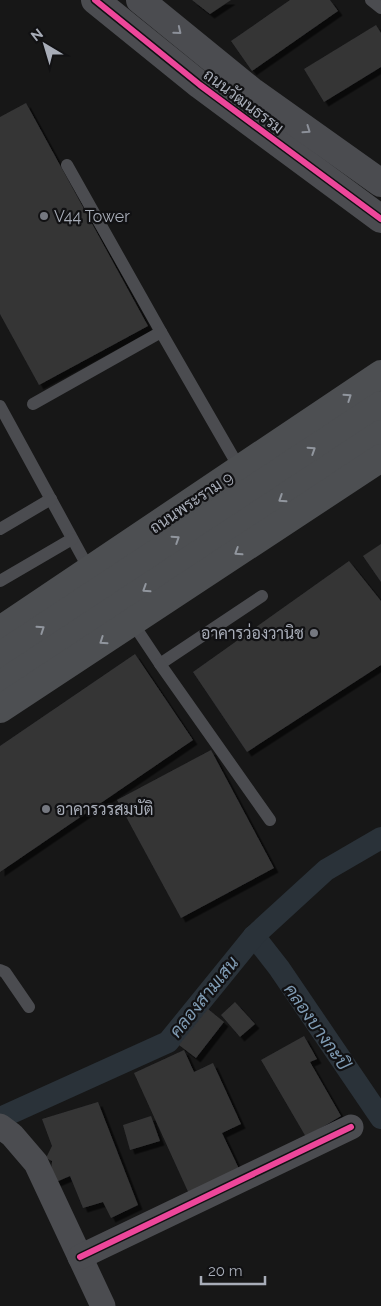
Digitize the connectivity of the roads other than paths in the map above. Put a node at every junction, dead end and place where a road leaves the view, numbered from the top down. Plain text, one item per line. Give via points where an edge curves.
1 (95, 0) edge
2 (140, 0) edge
3 (371, 0) edge
4 (381, 8) edge
5 (67, 165) dead end
6 (381, 183) edge
7 (381, 219) edge
8 (161, 332) junction
9 (381, 374) edge
10 (33, 404) dead end
11 (381, 405) edge
12 (0, 406) edge
13 (381, 434) edge
14 (381, 458) edge
15 (240, 469) junction
16 (51, 499) junction
17 (0, 529) edge
18 (72, 539) junction
19 (90, 570) junction
20 (0, 581) edge
21 (262, 596) dead end
22 (132, 622) junction
23 (0, 630) edge
24 (0, 656) edge
25 (160, 664) junction
26 (0, 685) edge
27 (0, 709) edge
28 (270, 820) dead end
29 (0, 970) edge
30 (29, 1007) dead end
31 (0, 1126) edge
32 (351, 1127) dead end
33 (80, 1257) junction
34 (103, 1306) edge

1 - 7 street, ถนนวัฒนธรรม via 200,85
2 -> 6 street, ถนนวัฒนธรรม via 253,92
3 - 4 lane
5 - 8 lane
8 - 10 lane
8 - 15 lane
15 -> 9 main road, ถนนพระราม 9
24 -> 11 main road, ถนนพระราม 9
12 - 16 lane
13 -> 26 main road
14 -> 22 main road
15 - 19 main road, ถนนพระราม 9
16 - 17 lane
16 - 18 lane
18 - 19 lane
18 - 20 lane
19 - 23 main road, ถนนพระราม 9
21 - 25 lane
22 - 25 lane
22 -> 27 main road
25 - 28 lane
29 - 30 lane via 5,972
31 - 33 street via 36,1163
32 - 33 street
33 - 34 street

